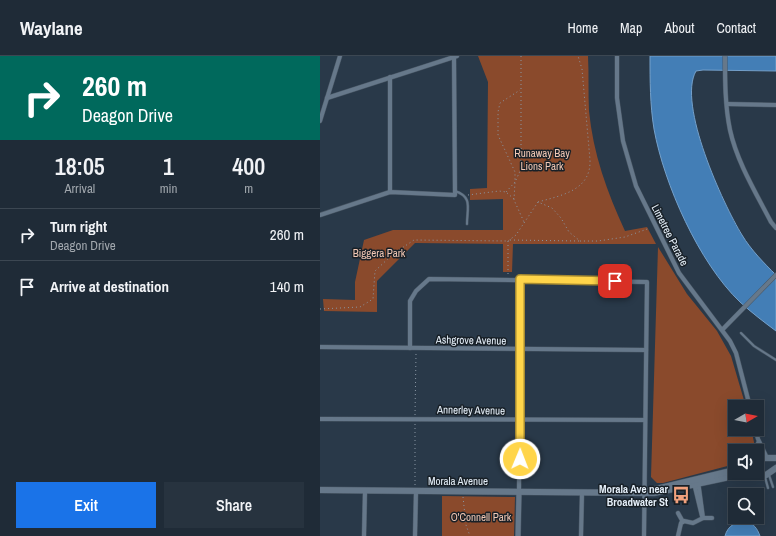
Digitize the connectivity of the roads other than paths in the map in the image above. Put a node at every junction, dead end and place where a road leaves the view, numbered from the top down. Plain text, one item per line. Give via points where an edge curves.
1 (340, 56) edge
2 (617, 56) edge
3 (725, 56) edge
4 (455, 57) edge
5 (390, 77) junction
6 (327, 98) junction
7 (727, 104) junction
8 (776, 105) edge
9 (320, 121) edge
10 (390, 192) junction
11 (455, 193) junction
12 (320, 215) edge
13 (467, 224) dead end
14 (776, 228) edge
15 (776, 275) edge
16 (520, 279) junction
17 (723, 329) junction
18 (740, 333) dead end
19 (320, 347) edge
20 (410, 348) junction
21 (520, 350) junction
22 (646, 350) junction
23 (776, 360) edge
24 (748, 400) edge
25 (320, 418) edge
26 (520, 420) junction
27 (645, 420) junction
28 (757, 436) edge
29 (758, 439) junction
30 (758, 444) edge
31 (771, 458) edge
32 (728, 472) edge
33 (767, 472) edge
34 (696, 482) junction
35 (773, 487) dead end
36 (768, 488) dead end
37 (320, 490) edge
38 (416, 491) junction
39 (365, 492) junction
40 (519, 492) junction
41 (582, 492) junction
42 (645, 492) junction
43 (678, 513) dead end
44 (703, 518) junction
45 (712, 518) dead end
46 (683, 522) junction
47 (364, 536) edge
48 (416, 536) edge
49 (518, 536) edge
50 (581, 536) edge
51 (644, 536) edge
52 (678, 536) edge

1 - 6 street
2 - 17 street, Limetree Parade via 617,98 623,141 636,186 680,273 702,306
3 - 7 street
4 - 5 street
4 - 11 street
5 - 6 street
5 - 10 street
6 - 9 street
7 - 8 street
7 - 14 street via 730,130 738,155
10 - 11 street
10 - 12 street
11 - 13 lane via 468,198
15 - 17 street
16 - 20 street via 429,279 410,301
16 - 21 street
16 - 22 street via 647,282
17 - 24 street, Limetree Parade via 736,353
18 - 23 lane
19 - 20 street, Ashgrove Avenue
20 - 21 street, Ashgrove Avenue
21 - 22 street, Ashgrove Avenue
21 - 26 street
22 - 27 street
25 - 26 street, Annerley Avenue
26 - 27 street, Annerley Avenue
26 - 40 street
27 - 42 street
28 - 29 street
29 - 30 street
29 - 31 street
31 - 33 main road via 773,463
32 - 34 main road, Morala Avenue
33 - 34 main road, Morala Avenue
33 - 35 lane
33 - 36 lane
34 - 42 main road, Morala Avenue via 662,493
34 - 44 street
37 - 39 main road, Morala Avenue
38 - 39 main road, Morala Avenue
38 - 40 main road, Morala Avenue
38 - 48 street
39 - 47 street
40 - 41 main road, Morala Avenue
40 - 49 street
41 - 42 main road, Morala Avenue
41 - 50 street
42 - 51 street
43 - 46 street
44 - 45 street
44 - 46 street via 693,523
46 - 52 street

